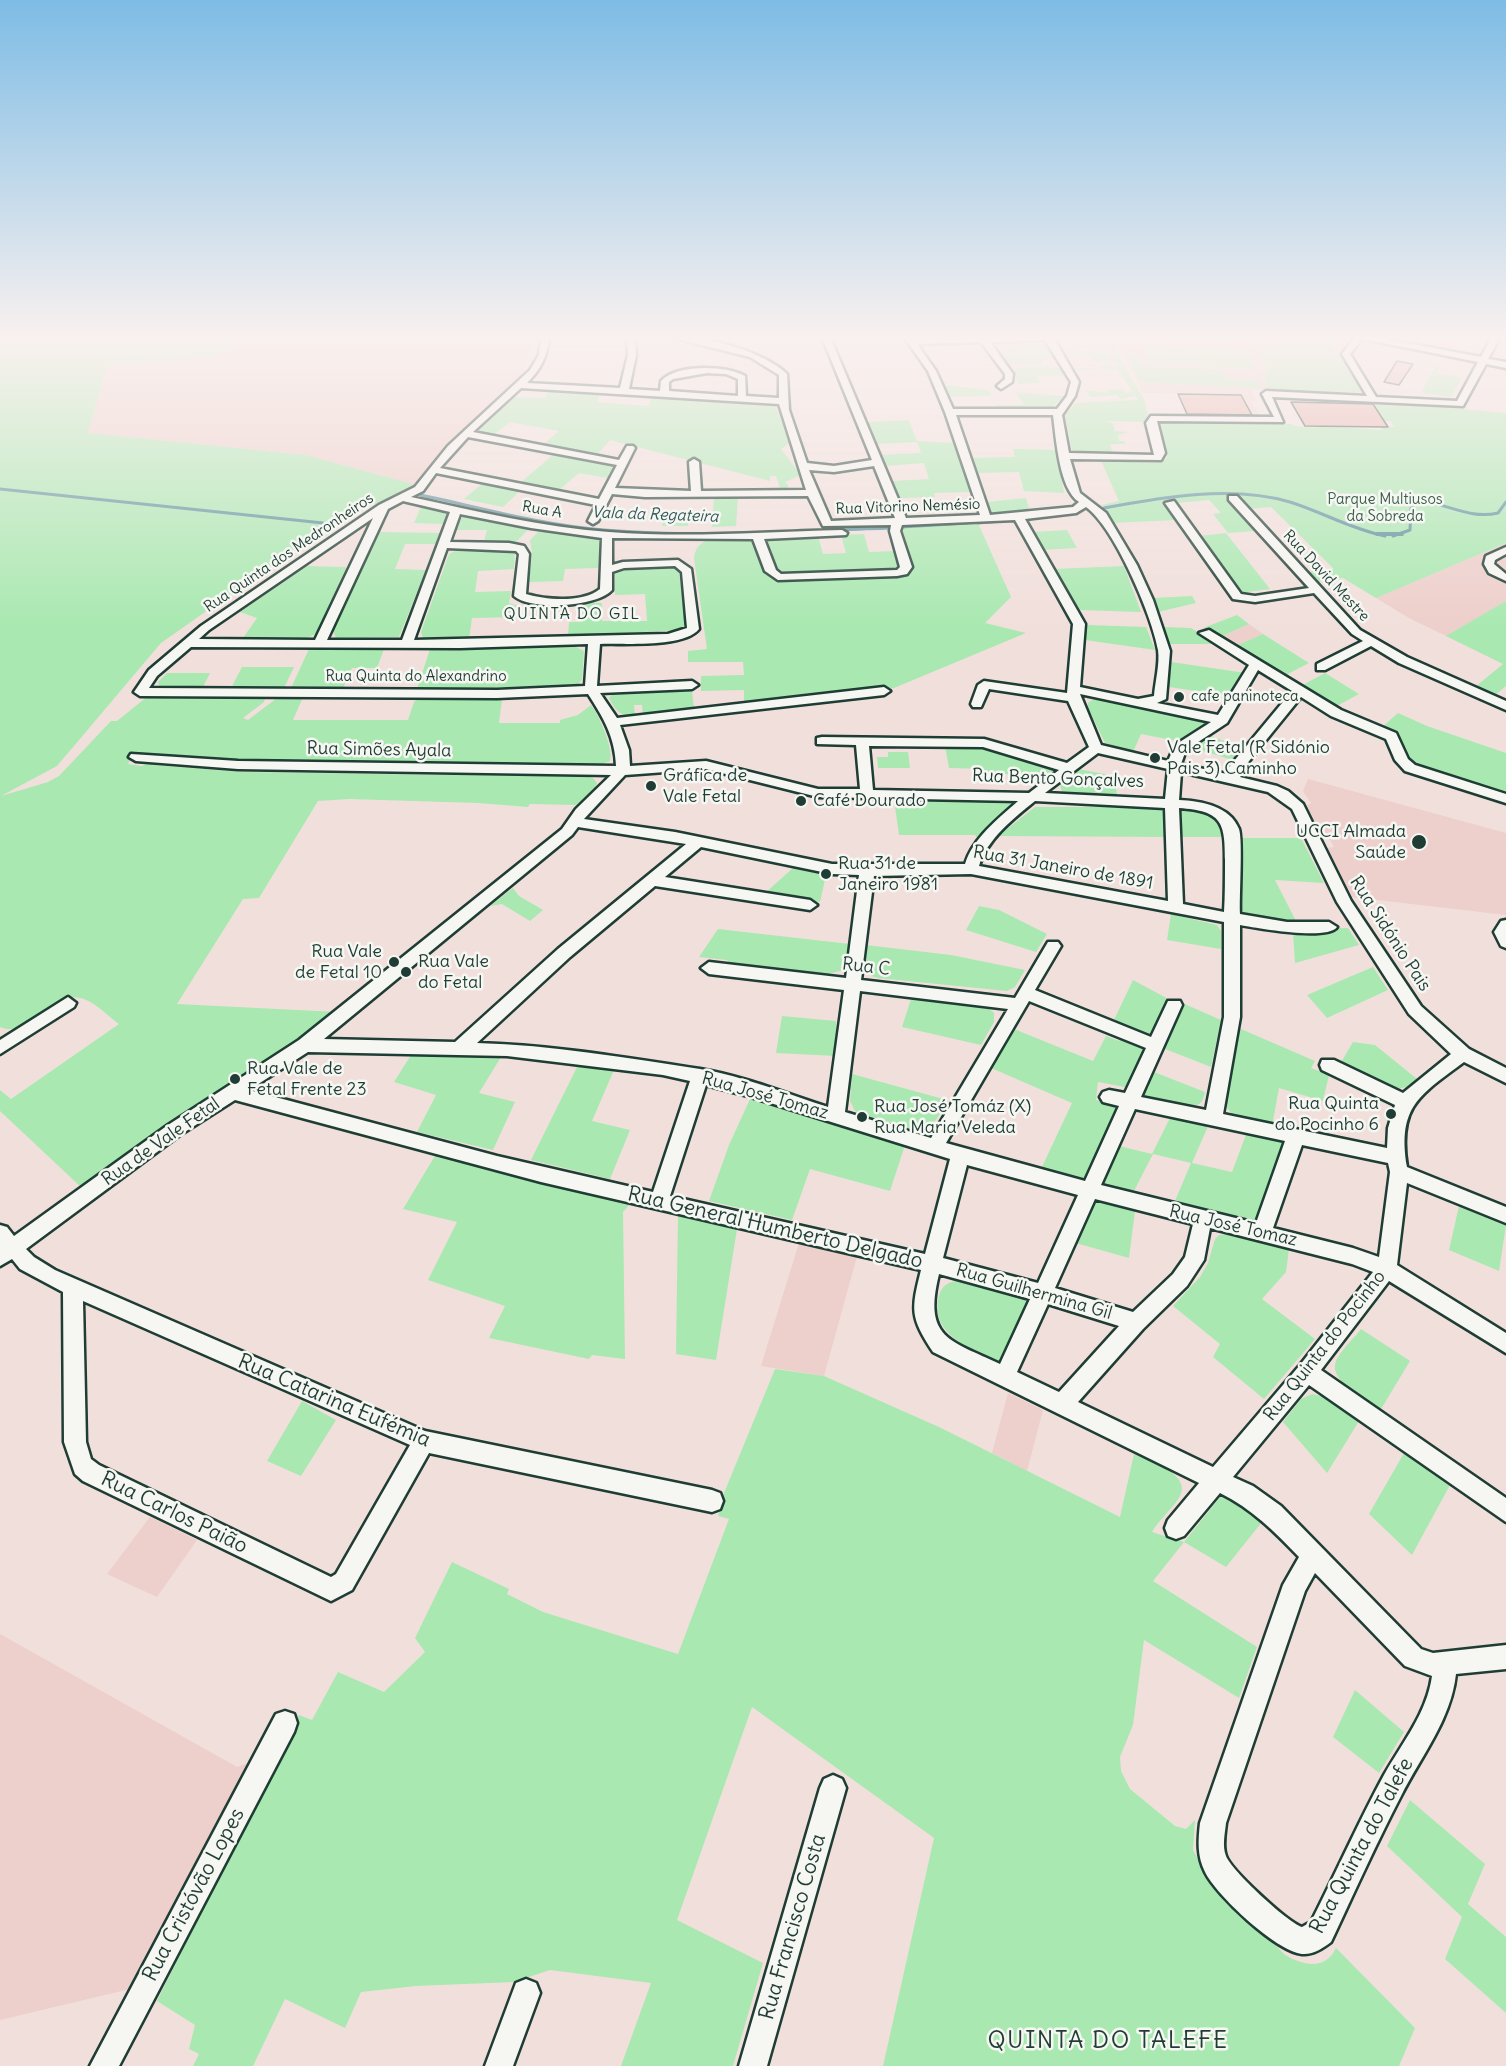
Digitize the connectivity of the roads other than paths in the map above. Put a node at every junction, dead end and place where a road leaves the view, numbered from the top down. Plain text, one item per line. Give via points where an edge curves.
1 (792, 433) edge
2 (866, 433) edge
3 (957, 433) edge
4 (1061, 433) edge
5 (1154, 433) edge
6 (466, 435) joint
7 (630, 448) dead end
8 (1064, 456) junction
9 (694, 462) dead end
10 (878, 462) junction
11 (622, 463) junction
12 (803, 466) junction
13 (434, 470) junction
14 (608, 491) junction
15 (812, 493) junction
16 (696, 494) junction
17 (402, 498) junction
18 (1233, 498) dead end
19 (602, 503) junction
20 (1084, 503) junction
21 (1170, 503) dead end
22 (383, 507) junction
23 (456, 510) junction
24 (1019, 517) junction
25 (986, 518) junction
26 (593, 521) dead end
27 (898, 525) junction
28 (607, 535) junction
29 (757, 536) junction
30 (443, 545) junction
31 (1506, 550) edge
32 (606, 574) junction
33 (1506, 578) edge
34 (1315, 590) junction
35 (1205, 633) dead end
36 (594, 640) junction
37 (1370, 642) junction
38 (186, 643) junction
39 (319, 644) junction
40 (407, 644) junction
41 (1255, 665) junction
42 (1321, 667) dead end
43 (692, 685) dead end
44 (591, 690) junction
45 (884, 691) dead end
46 (1299, 691) junction
47 (140, 692) joint
48 (1073, 694) junction
49 (1138, 703) junction
50 (976, 704) dead end
51 (1506, 706) edge
52 (1222, 720) junction
53 (613, 722) junction
54 (822, 741) dead end
55 (862, 741) junction
56 (1096, 748) junction
57 (136, 757) dead end
58 (1174, 766) junction
59 (1071, 769) junction
60 (622, 771) junction
61 (1233, 780) junction
62 (867, 794) junction
63 (1033, 797) junction
64 (1506, 799) edge
65 (1172, 802) junction
66 (576, 822) junction
67 (698, 842) junction
68 (971, 869) junction
69 (867, 871) junction
70 (651, 880) junction
71 (810, 905) dead end
72 (1176, 909) junction
73 (1232, 918) junction
74 (1506, 925) edge
75 (1329, 927) dead end
76 (1506, 942) edge
77 (1053, 946) dead end
78 (709, 968) dead end
79 (854, 985) junction
80 (1021, 998) junction
81 (68, 1003) dead end
82 (1174, 1005) dead end
83 (2, 1043) edge
84 (305, 1045) junction
85 (1155, 1045) junction
86 (460, 1048) junction
87 (1463, 1054) junction
88 (1328, 1065) dead end
89 (700, 1076) junction
90 (1506, 1076) edge
91 (232, 1092) junction
92 (1109, 1097) dead end
93 (1130, 1101) junction
94 (1405, 1102) junction
95 (836, 1116) junction
96 (1213, 1119) junction
97 (1296, 1136) junction
98 (935, 1147) junction
99 (960, 1155) junction
100 (1397, 1165) junction
101 (1090, 1191) junction
102 (659, 1201) junction
103 (1506, 1215) edge
104 (1203, 1219) junction
105 (0, 1233) edge
106 (1262, 1233) junction
107 (8, 1252) edge
108 (932, 1262) junction
109 (1387, 1269) junction
110 (73, 1288) junction
111 (1043, 1292) junction
112 (1136, 1322) junction
113 (1506, 1344) edge
114 (1307, 1372) junction
115 (1005, 1377) junction
116 (1062, 1404) junction
117 (424, 1441) junction
118 (1216, 1480) junction
119 (712, 1501) dead end
120 (1506, 1511) edge
121 (1176, 1528) dead end
122 (1312, 1556) junction
123 (1506, 1657) edge
124 (1445, 1664) junction
125 (285, 1723) dead end
126 (833, 1788) dead end
127 (526, 1993) dead end
128 (104, 2066) edge
129 (499, 2066) edge
130 (753, 2066) edge

1 - 12 street, Rua Vitorino Nemésio
2 - 10 street
3 - 25 street
4 - 8 street
5 - 8 street via 1158,458
6 - 11 street
6 - 13 street, Rua Quinta dos Medronheiros
7 - 11 street
8 - 20 street via 1070,483
9 - 16 street
10 - 12 street via 834,469
10 - 27 street
11 - 14 street
12 - 15 street, Rua Vitorino Nemésio
13 - 17 street, Rua Quinta dos Medronheiros via 419,489
13 - 19 street
14 - 16 street
14 - 19 street
15 - 16 street
15 - 27 street, Rua Vitorino Nemésio via 827,525
17 - 22 street, Rua Quinta dos Medronheiros
17 - 23 street, Rua A
18 - 34 street, Rua David Mestre
19 - 26 street
20 - 24 street, Rua Vitorino Nemésio via 1076,510
20 - 49 street via 1101,513 1132,566 1164,651 1160,699
21 - 34 street via 1237,597 1255,599
22 - 38 street, Rua Quinta dos Medronheiros
22 - 39 street
23 - 28 street, Rua A
23 - 30 street
24 - 25 street, Rua Vitorino Nemésio
24 - 48 street via 1079,624
25 - 27 street, Rua Vitorino Nemésio
27 - 29 street, Rua A
27 - 29 street via 906,567 903,572 787,578 774,574
28 - 29 street, Rua A
28 - 32 street
30 - 32 street via 520,548 524,554 519,591 527,599 598,597 606,590
30 - 40 street
31 - 33 street via 1493,556 1489,564
32 - 36 street via 610,568 623,565 683,565 695,622 688,634 678,637
34 - 37 street, Rua David Mestre
35 - 41 street
36 - 40 street
36 - 44 street
37 - 42 street
37 - 51 street, Rua David Mestre
38 - 39 street
38 - 47 street, Rua Quinta dos Medronheiros via 153,673
39 - 40 street
41 - 46 street
41 - 52 street
43 - 44 street, Rua Quinta do Alexandrino
44 - 47 street, Rua Quinta do Alexandrino via 497,694
44 - 53 street
45 - 53 street
46 - 61 street via 1234,770
46 - 64 street via 1336,713 1390,736 1395,740 1397,755 1410,768
48 - 49 street
48 - 50 street via 984,685
48 - 56 street
49 - 52 street
52 - 58 street via 1180,748
53 - 60 street via 624,758
54 - 55 street
55 - 59 street via 984,743
55 - 62 street
56 - 58 street, Rua Sidónio Pais
56 - 59 street
57 - 60 street, Rua Simões Ayala via 238,765
58 - 61 street, Rua Sidónio Pais
58 - 65 street
59 - 63 street
60 - 62 street, Rua Bento Gonçalves via 706,765 818,793
60 - 66 street, Rua de Vale Fetal
61 - 87 street, Rua Sidónio Pais via 1272,789 1293,800 1344,903 1399,988 1435,1031
62 - 63 street, Rua Bento Gonçalves
63 - 65 street, Rua Bento Gonçalves
63 - 68 street via 987,837 973,857
65 - 72 street
65 - 73 street, Rua Bento Gonçalves via 1199,805 1229,823
66 - 67 street, Rua 31 Janeiro de 1891
66 - 84 street, Rua de Vale Fetal
67 - 69 street, Rua 31 Janeiro de 1891 via 823,867
67 - 70 street
68 - 69 street, Rua 31 Janeiro de 1891
68 - 72 street, Rua 31 Janeiro de 1891
69 - 79 street
70 - 71 street
70 - 86 street
72 - 73 street, Rua 31 Janeiro de 1891
73 - 75 street, Rua 31 Janeiro de 1891 via 1287,927
73 - 96 street, Rua Bento Gonçalves via 1232,1017
74 - 76 street via 1502,932
77 - 80 street
78 - 79 street, Rua C
79 - 80 street, Rua C
79 - 95 street
80 - 85 street, Rua C
80 - 98 street
81 - 83 street
82 - 85 street
84 - 86 street, Rua José Tomaz
84 - 91 street, Rua de Vale Fetal
85 - 93 street
86 - 89 street, Rua José Tomaz via 554,1054
87 - 90 street, Rua Sidónio Pais
87 - 94 street
88 - 94 street
89 - 95 street, Rua José Tomaz
89 - 102 street
91 - 102 street, Rua General Humberto Delgado
91 - 107 street, Rua de Vale Fetal
92 - 93 street
93 - 96 street
93 - 101 street
94 - 100 street, Rua Quinta do Pocinho via 1400,1117
95 - 98 street, Rua José Tomaz
96 - 97 street
97 - 100 street
97 - 106 street
98 - 99 street, Rua José Tomaz
99 - 101 street, Rua José Tomaz
99 - 108 street
100 - 103 street
100 - 109 street, Rua Quinta do Pocinho
101 - 104 street, Rua José Tomaz
101 - 111 street
102 - 108 street, Rua General Humberto Delgado
104 - 106 street, Rua José Tomaz
104 - 112 street via 1194,1260 1180,1280
105 - 107 street, Rua Catarina Eufémia
106 - 109 street, Rua José Tomaz via 1337,1251
107 - 110 street, Rua Catarina Eufémia
108 - 111 street, Rua Guilhermina Gil
108 - 115 street, Rua General Humberto Delgado via 923,1312 931,1335 954,1354
109 - 113 street, Rua José Tomaz
109 - 114 street, Rua Quinta do Pocinho
110 - 117 street, Rua Catarina Eufémia
110 - 117 street, Rua Carlos Paião via 75,1442 83,1466 331,1588 344,1582
111 - 112 street, Rua Guilhermina Gil
111 - 115 street
112 - 116 street
114 - 118 street, Rua Quinta do Pocinho
114 - 120 street
115 - 116 street, Rua General Humberto Delgado
116 - 118 street, Rua General Humberto Delgado
117 - 119 street, Rua Catarina Eufémia
118 - 121 street, Rua Quinta do Pocinho
118 - 122 street, Rua General Humberto Delgado via 1273,1514
122 - 124 street, Rua General Humberto Delgado via 1405,1652 1422,1663
122 - 124 street, Rua Quinta do Talefe via 1295,1585 1213,1823 1211,1839 1211,1852 1220,1870 1271,1924 1286,1934 1307,1941 1316,1939 1321,1932 1393,1785 1436,1711
123 - 124 street, Rua General Humberto Delgado
125 - 128 street, Rua Cristóvão Lopes
126 - 130 street, Rua Francisco Costa
127 - 129 street

